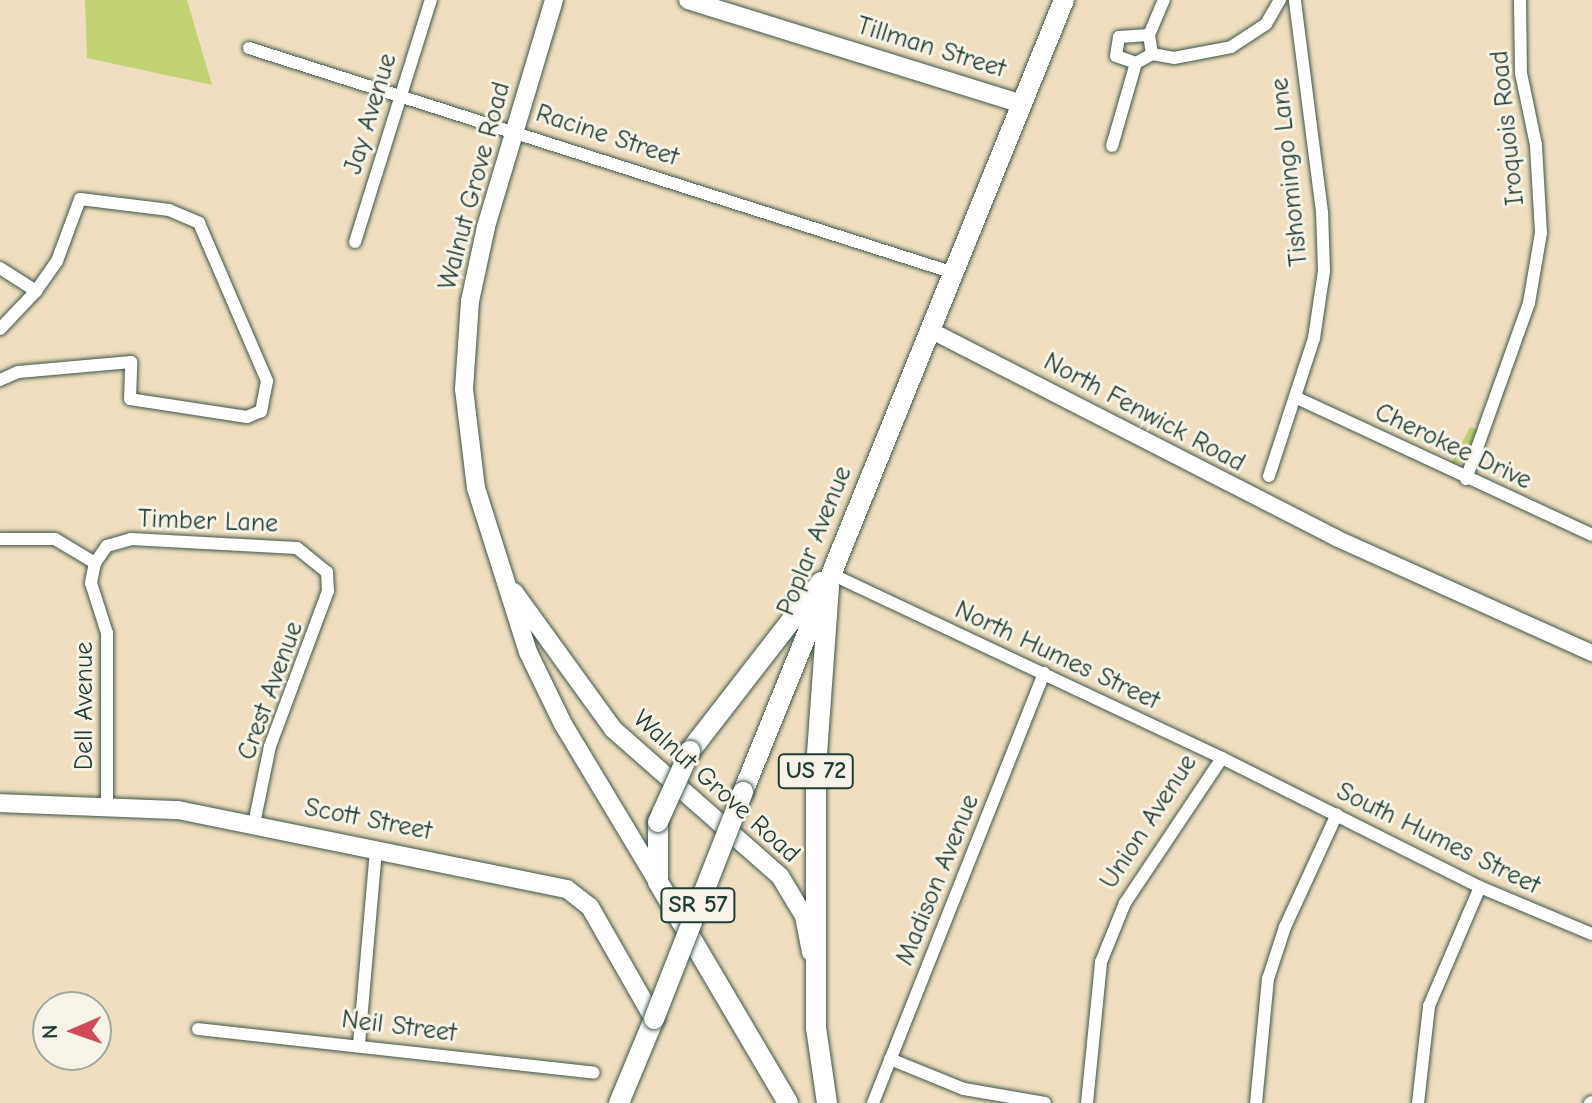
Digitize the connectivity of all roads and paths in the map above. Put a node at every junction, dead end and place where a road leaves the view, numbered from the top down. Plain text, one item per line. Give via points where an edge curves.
1 (431, 0) edge
2 (554, 0) edge
3 (688, 0) edge
4 (1064, 0) edge
5 (1164, 0) edge
6 (1280, 0) edge
7 (1295, 0) edge
8 (1520, 0) edge
9 (1149, 35) junction
10 (249, 48) dead end
11 (1152, 54) junction
12 (1136, 63) junction
13 (401, 95) junction
14 (1021, 104) junction
15 (514, 130) junction
16 (1112, 146) dead end
17 (355, 242) dead end
18 (0, 268) edge
19 (951, 272) junction
20 (36, 291) junction
21 (0, 329) edge
22 (930, 330) junction
23 (0, 380) edge
24 (1295, 397) junction
25 (1269, 476) dead end
26 (1466, 479) junction
27 (1592, 535) edge
28 (0, 539) edge
29 (95, 563) junction
30 (327, 572) joint
31 (829, 573) junction
32 (503, 576) junction
33 (1592, 653) edge
34 (1044, 673) junction
35 (1222, 758) junction
36 (1265, 780) joint
37 (0, 803) edge
38 (107, 803) junction
39 (1337, 814) junction
40 (254, 824) junction
41 (376, 848) junction
42 (658, 882) junction
43 (1480, 887) junction
44 (1592, 934) edge
45 (815, 970) junction
46 (654, 1019) junction
47 (198, 1029) dead end
48 (359, 1044) junction
49 (890, 1059) junction
50 (594, 1073) dead end
51 (619, 1103) edge
52 (788, 1103) edge
53 (827, 1103) edge
54 (873, 1103) edge
55 (1045, 1103) edge
56 (1087, 1103) edge
57 (1256, 1103) edge
58 (1418, 1103) edge

1 - 13 street, Jay Avenue
2 - 15 main road, Walnut Grove Road
3 - 14 main road, Tillman Street
4 - 14 main road, Poplar Avenue / US 72
5 - 9 street
6 - 11 street via 1266,24 1231,47 1174,58
7 - 24 street, Tishomingo Lane via 1324,251 1317,325
8 - 26 street, Iroquois Road via 1521,73 1536,145 1541,233 1529,303
9 - 11 street
9 - 12 street via 1119,37 1116,56
10 - 13 street, Racine Street
11 - 12 street
12 - 16 street
13 - 15 street, Racine Street
13 - 17 street, Jay Avenue
14 - 19 main road, Poplar Avenue / US 72
15 - 19 street, Racine Street
15 - 32 main road, Walnut Grove Road via 470,301 464,389 476,488
18 - 20 street
19 - 22 main road, Poplar Avenue / US 72
20 - 21 street
20 - 23 street via 57,261 80,199 169,210 199,223 267,381 261,411 247,417 130,399 131,362 18,372
22 - 31 main road, Poplar Avenue / US 72
22 - 33 street, North Fenwick Road via 1336,538
24 - 25 street, Tishomingo Lane
24 - 26 street, Cherokee Drive
26 - 27 street, Cherokee Drive
28 - 29 street via 55,539
29 - 30 street, Timber Lane via 107,546 131,539 297,548
29 - 38 street, Dell Avenue via 91,583 107,633
30 - 40 street, Crest Avenue via 324,608 270,746
31 - 34 street, North Humes Street
31 - 42 main road, US 72, bridge via 778,631 690,751 658,822
31 - 45 main road, US 72 via 830,619 817,713
31 - 46 main road, Poplar Avenue / SR 57, bridge
32 - 42 main road, Walnut Grove Road via 528,652 563,724
32 - 45 main road, Walnut Grove Road via 613,729 780,876 804,916
34 - 35 street, North Humes Street
34 - 49 street, Madison Avenue
35 - 36 street, North Humes Street
35 - 56 street, Union Avenue via 1125,903 1101,962
36 - 39 street, South Humes Street
37 - 38 main road, Scott Street
38 - 40 main road, Scott Street
39 - 43 street, South Humes Street
39 - 57 street via 1285,927 1268,979
40 - 41 main road, Scott Street
41 - 46 main road, Scott Street via 567,889 590,907
41 - 48 street
42 - 52 main road
43 - 44 street, South Humes Street
43 - 58 street via 1429,1006
45 - 53 main road, US 72 via 816,1028
46 - 51 main road, Poplar Avenue / SR 57
47 - 48 street, Neil Street
48 - 50 street, Neil Street
49 - 54 street, Madison Avenue
49 - 55 street via 964,1089

